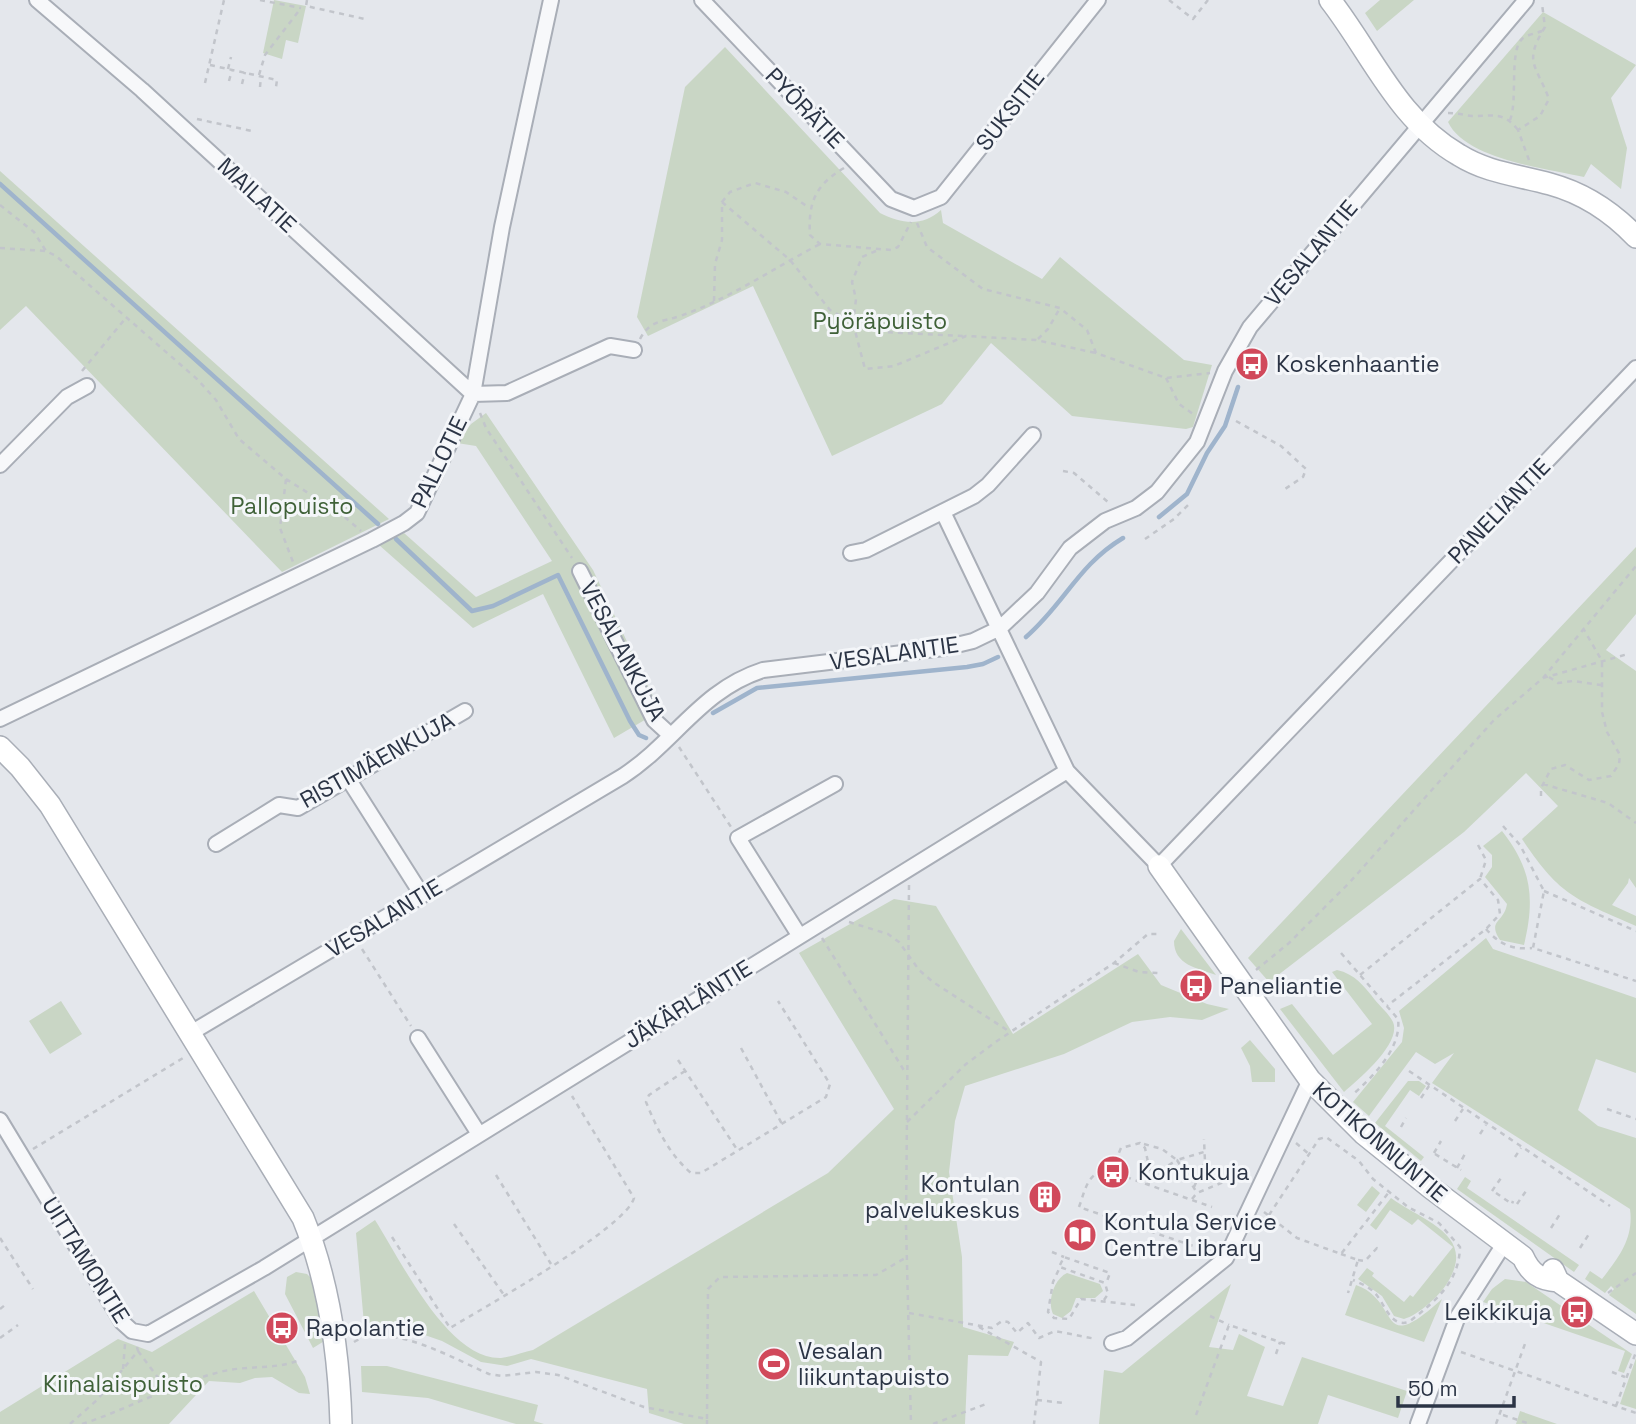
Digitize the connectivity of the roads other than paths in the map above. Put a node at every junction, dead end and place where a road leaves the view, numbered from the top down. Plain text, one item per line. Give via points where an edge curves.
1 (37, 0) edge
2 (551, 0) edge
3 (702, 0) edge
4 (1098, 0) edge
5 (1330, 0) edge
6 (1526, 0) edge
7 (1420, 124) junction
8 (914, 208) joint
9 (1636, 237) edge
10 (634, 350) road end
11 (1636, 368) edge
12 (84, 380) road end
13 (473, 394) junction
14 (1033, 435) dead end
15 (0, 465) edge
16 (943, 512) junction
17 (851, 553) dead end
18 (580, 571) road end
19 (1000, 628) junction
20 (465, 711) dead end
21 (0, 719) edge
22 (666, 731) dead end
23 (0, 747) edge
24 (1067, 771) junction
25 (349, 780) junction
26 (835, 784) dead end
27 (216, 844) dead end
28 (1158, 866) junction
29 (422, 895) junction
30 (799, 935) junction
31 (418, 1038) road end
32 (188, 1044) junction
33 (1310, 1080) junction
34 (0, 1120) edge
35 (479, 1134) junction
36 (311, 1239) junction
37 (1504, 1244) junction
38 (1636, 1334) edge
39 (1112, 1343) dead end
40 (341, 1424) edge
41 (1418, 1424) edge

1 - 13 street, MAILATIE via 142,90
2 - 13 street, PALLOTIE via 502,227
3 - 8 street, PYÖRÄTIE via 891,199
4 - 8 street, SUKSITIE via 942,197
5 - 7 street via 1390,92
6 - 7 street, VESALANTIE
7 - 9 street via 1455,153 1485,168 1583,197
7 - 19 street, VESALANTIE via 1240,340 1205,424 1177,471 1157,492 1105,521 1070,548 1037,593
10 - 13 street via 610,346 507,393
11 - 28 street, PANELIANTIE
12 - 15 street
13 - 21 street, PALLOTIE via 417,513 404,523
14 - 16 street via 988,485
16 - 17 street
16 - 19 street, KOTIKONNUNTIE
18 - 22 street, VESALANKUJA via 654,720
19 - 24 street, KOTIKONNUNTIE
19 - 29 street, VESALANTIE via 944,648 764,670 736,679 707,699 648,760
20 - 25 street, RISTIMÄENKUJA
23 - 32 street via 37,787 62,826
24 - 28 street, KOTIKONNUNTIE
24 - 30 street, JÄKÄRLÄNTIE
25 - 27 street, RISTIMÄENKUJA via 298,808 279,804
25 - 29 street
26 - 30 street via 738,838
28 - 33 street, KOTIKONNUNTIE
29 - 32 street, VESALANTIE
30 - 35 street, JÄKÄRLÄNTIE
31 - 35 street
32 - 36 street via 296,1207
33 - 37 street, KOTIKONNUNTIE via 1364,1134
33 - 39 street via 1226,1258 1127,1338
34 - 36 street, UITTAMONTIE via 132,1337 153,1332
35 - 36 street, JÄKÄRLÄNTIE
36 - 40 street via 333,1327
37 - 38 street, KOTIKONNUNTIE via 1552,1268 1558,1281
37 - 41 street via 1458,1316

